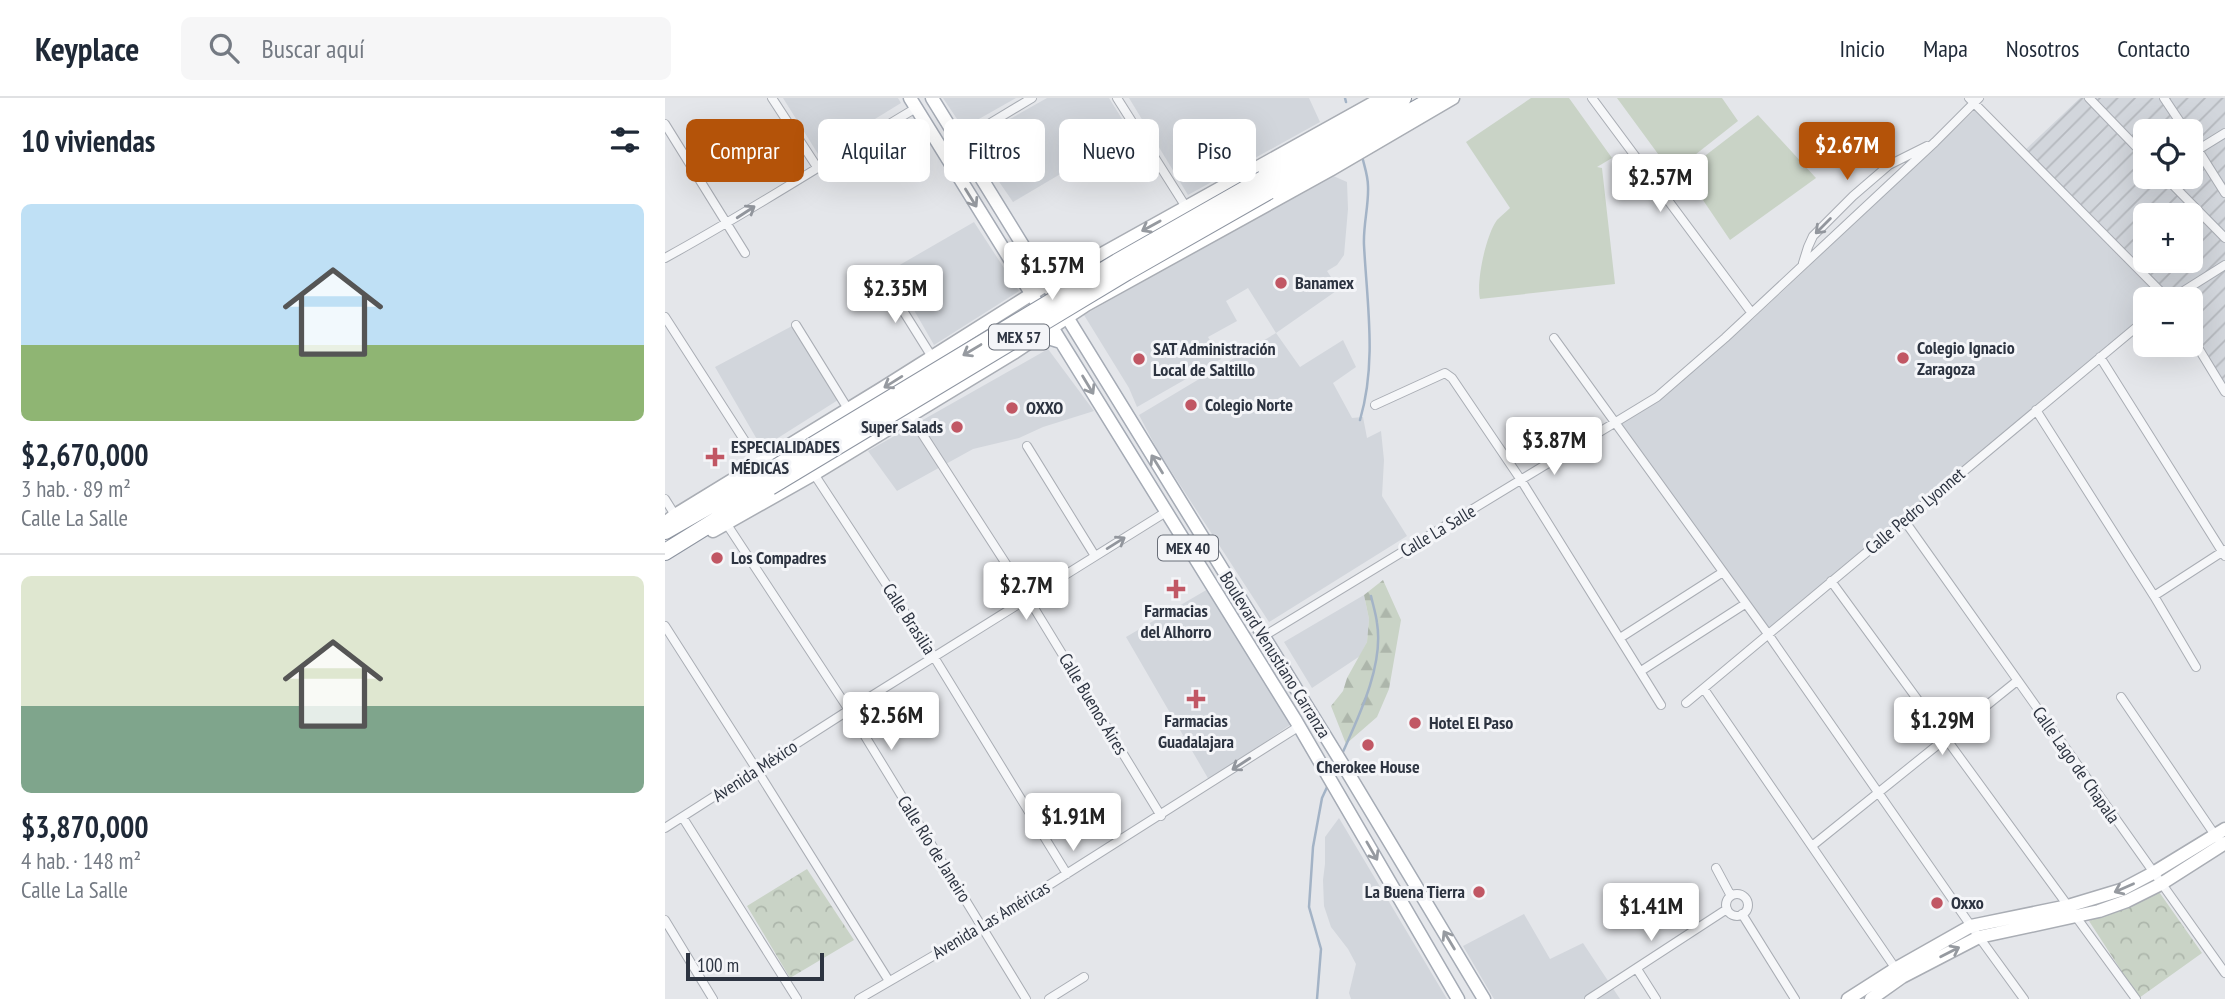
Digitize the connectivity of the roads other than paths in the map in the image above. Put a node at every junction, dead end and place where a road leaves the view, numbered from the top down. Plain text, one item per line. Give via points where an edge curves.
1 (772, 98) edge
2 (932, 98) edge
3 (1032, 98) edge
4 (1117, 98) edge
5 (1382, 98) edge
6 (1403, 98) edge
7 (1435, 98) edge
8 (1453, 98) edge
9 (1593, 98) edge
10 (2089, 98) edge
11 (2164, 98) edge
12 (1974, 100) edge
13 (913, 103) edge
14 (945, 119) edge
15 (997, 119) edge
16 (2178, 119) edge
17 (665, 124) edge
18 (2225, 133) edge
19 (1935, 142) junction
20 (2133, 144) edge
21 (2203, 147) edge
22 (2203, 163) edge
23 (817, 167) junction
24 (983, 182) edge
25 (1266, 185) junction
26 (2177, 189) edge
27 (2225, 193) edge
28 (1186, 207) junction
29 (727, 224) junction
30 (2225, 238) edge
31 (745, 253) dead end
32 (665, 258) edge
33 (1803, 263) junction
34 (2225, 265) edge
35 (1070, 271) junction
36 (882, 277) dead end
37 (1046, 285) junction
38 (2158, 287) edge
39 (2189, 287) edge
40 (1032, 294) junction
41 (1088, 304) junction
42 (1011, 308) junction
43 (1751, 312) junction
44 (665, 317) edge
45 (1067, 318) junction
46 (796, 325) dead end
47 (1052, 327) junction
48 (2133, 330) edge
49 (1554, 338) dead end
50 (1034, 339) junction
51 (1061, 342) junction
52 (1014, 352) junction
53 (2203, 355) edge
54 (932, 357) junction
55 (2100, 357) junction
56 (2225, 391) edge
57 (1374, 405) dead end
58 (848, 409) junction
59 (2036, 410) junction
60 (910, 415) junction
61 (1614, 423) junction
62 (1027, 446) dead end
63 (814, 474) junction
64 (765, 475) junction
65 (1521, 480) junction
66 (665, 499) edge
67 (1166, 513) junction
68 (670, 519) edge
69 (1904, 520) junction
70 (726, 523) junction
71 (665, 531) edge
72 (689, 537) junction
73 (665, 552) edge
74 (2224, 552) edge
75 (1095, 556) junction
76 (1723, 572) junction
77 (1831, 581) junction
78 (2154, 596) junction
79 (1028, 598) junction
80 (1745, 604) junction
81 (665, 626) edge
82 (1767, 634) junction
83 (1264, 636) junction
84 (1620, 638) junction
85 (934, 657) junction
86 (2196, 667) dead end
87 (1641, 671) junction
88 (2017, 681) junction
89 (1704, 689) junction
90 (2121, 697) dead end
91 (1686, 702) dead end
92 (1661, 705) dead end
93 (849, 709) junction
94 (1299, 727) junction
95 (1945, 737) junction
96 (757, 770) junction
97 (1878, 793) junction
98 (1161, 816) junction
99 (683, 818) junction
100 (665, 828) edge
101 (2222, 840) edge
102 (1812, 846) junction
103 (1716, 868) dead end
104 (2153, 873) junction
105 (1067, 874) junction
106 (2161, 884) junction
107 (1731, 896) junction
108 (2069, 905) junction
109 (1727, 909) junction
110 (1742, 914) junction
111 (2077, 916) junction
112 (665, 920) edge
113 (983, 927) junction
114 (1975, 932) junction
115 (1637, 969) junction
116 (1898, 973) junction
117 (2225, 973) edge
118 (1084, 977) dead end
119 (889, 981) junction
120 (713, 999) edge
121 (797, 999) edge
122 (859, 999) edge
123 (1026, 999) edge
124 (1049, 999) edge
125 (1458, 999) edge
126 (1484, 999) edge
127 (1590, 999) edge
128 (1656, 999) edge
129 (1795, 999) edge
130 (1848, 999) edge
131 (1871, 999) edge
132 (2024, 999) edge
133 (2136, 999) edge

1 - 23 street
2 - 14 street, Boulevard Venustiano Carranza / MEX 40
3 - 15 street
4 - 28 street
5 - 28 street
6 - 25 highway
7 - 25 highway
8 - 41 street
9 - 43 street
10 - 20 street
11 - 16 street
12 - 19 street, Calle La Salle
12 - 38 street
13 - 23 street
13 -> 40 street, Boulevard Venustiano Carranza / MEX 40
17 - 29 street
18 - 21 street
19 - 33 street, Calle La Salle
19 -> 33 street, Calle La Salle via 1889,164 1853,196 1813,236
22 - 27 street
29 -> 23 street
24 - 37 street, Boulevard Venustiano Carranza / MEX 40
25 - 64 highway, MEX 57, bridge via 1127,272
26 - 30 street
28 -> 35 street
29 - 31 street
29 - 32 street
33 - 43 street, Calle La Salle
34 - 39 street
35 - 37 street
35 - 41 street via 1065,292 1074,301
36 - 54 street
37 - 40 street
37 - 45 street, Boulevard Venustiano Carranza / MEX 40
40 - 42 street
40 - 47 street, Boulevard Venustiano Carranza / MEX 40
41 - 45 street
42 - 52 street via 1026,311 1034,321 1032,334
42 - 54 street
43 - 61 street, Calle La Salle via 1657,397
44 - 64 street
45 - 47 street
83 -> 45 street, Boulevard Venustiano Carranza / MEX 40
46 - 58 street
47 - 50 street
47 - 51 street, Boulevard Venustiano Carranza / MEX 40
48 - 55 street, Calle Pedro Lyonnet
49 - 61 street
50 - 51 street
50 - 52 street
51 -> 67 street, Boulevard Venustiano Carranza / MEX 40
52 - 60 street
53 - 56 street
54 -> 58 street
55 - 59 street, Calle Pedro Lyonnet
55 - 74 street
57 - 65 street via 1445,373
58 - 64 street
59 - 69 street, Calle Pedro Lyonnet
59 - 78 street
60 - 63 street
60 - 79 street, Calle Buenos Aires
61 - 65 street, Calle La Salle
61 - 76 street
62 - 75 street
63 - 70 street
63 - 85 street, Calle Brasilia
64 - 68 street
64 - 71 highway, MEX 57
64 - 72 highway, MEX 57
65 - 83 street, Calle La Salle
65 - 84 street
66 - 68 street
75 -> 67 street, Avenida México
67 - 94 street, Boulevard Venustiano Carranza / MEX 40
69 - 77 street, Calle Pedro Lyonnet
69 - 88 street, Calle Lago de Chapala
70 - 72 street
70 - 93 street, Calle Río de Janeiro
72 - 73 highway, MEX 57
74 - 78 street
75 - 79 street, Avenida México
76 - 80 street
76 - 84 street
77 - 82 street, Calle Pedro Lyonnet
77 - 95 street
78 - 86 street
79 - 85 street, Avenida México
79 - 98 street, Calle Buenos Aires
80 - 82 street
80 - 87 street
81 - 96 street
82 - 89 street, Calle Pedro Lyonnet
82 - 97 street
126 -> 83 street, Boulevard Venustiano Carranza / MEX 40
84 - 87 street
85 - 93 street, Avenida México
85 - 105 street, Calle Brasilia
87 - 92 street
88 - 95 street
88 - 104 street, Calle Lago de Chapala
89 - 91 street, Calle Pedro Lyonnet
89 - 102 street
90 - 101 street
93 - 96 street, Avenida México
93 - 113 street, Calle Río de Janeiro
94 -> 98 street, Avenida Las Américas
94 -> 125 street, Boulevard Venustiano Carranza / MEX 40
95 - 97 street
95 - 108 street
96 - 99 street, Avenida México
96 - 119 street
97 - 102 street
97 - 114 street
98 - 105 street, Avenida Las Américas
99 - 100 street, Avenida México
99 - 121 street
101 - 104 street
101 - 106 street
102 - 116 street
103 - 107 street
104 - 106 street, Calle Lago de Chapala
104 -> 108 street via 2121,890
105 - 113 street, Avenida Las Américas
106 - 111 street via 2127,901
106 - 117 street, Calle Lago de Chapala
107 - 109 street
107 - 110 street via 1738,894 1747,901
108 - 111 street
108 - 114 street
109 - 110 street
109 - 115 street
110 - 129 street
111 - 114 street
111 - 133 street
112 - 120 street
113 - 119 street, Avenida Las Américas
113 - 123 street, Calle Río de Janeiro
114 - 116 street
114 - 132 street
115 - 127 street
115 - 128 street
116 - 130 street
116 - 131 street
118 - 124 street
119 - 122 street, Avenida Las Américas

